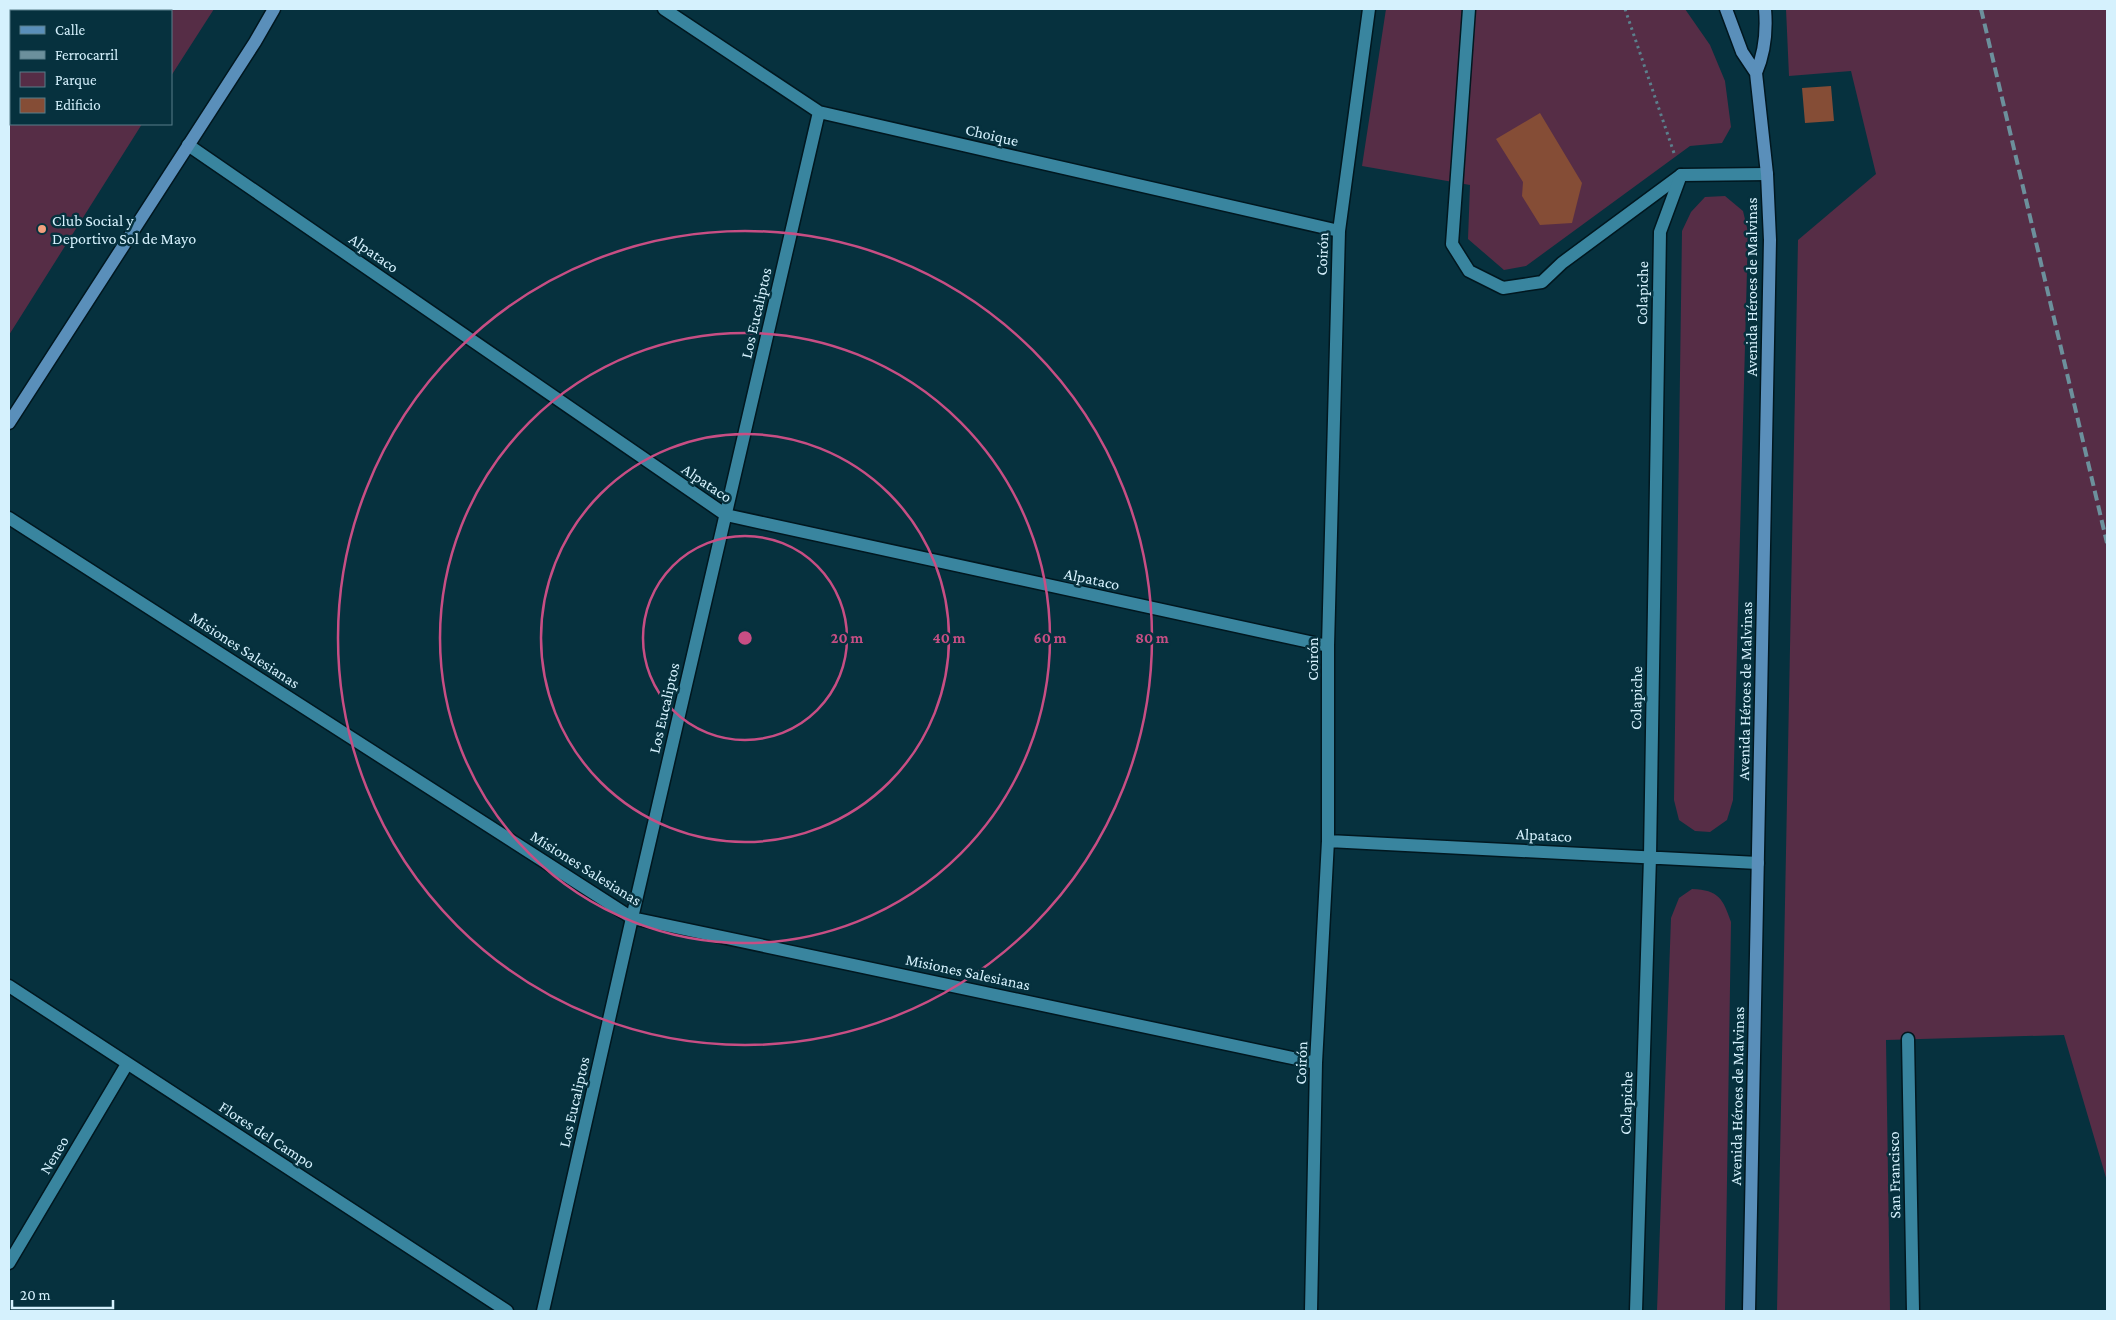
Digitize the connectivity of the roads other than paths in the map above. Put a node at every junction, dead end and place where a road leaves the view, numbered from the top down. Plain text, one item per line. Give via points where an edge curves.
1 (274, 9) edge
2 (664, 9) edge
3 (1369, 9) edge
4 (1469, 9) edge
5 (1726, 9) edge
6 (1765, 9) edge
7 (1756, 73) junction
8 (819, 112) junction
9 (188, 145) junction
10 (1767, 174) junction
11 (1681, 175) junction
12 (1339, 231) junction
13 (9, 423) edge
14 (726, 515) junction
15 (9, 518) edge
16 (1328, 646) junction
17 (1328, 841) junction
18 (1650, 857) junction
19 (1758, 863) junction
20 (632, 918) junction
21 (9, 986) edge
22 (1908, 1039) dead end
23 (1316, 1063) junction
24 (127, 1064) junction
25 (9, 1263) edge
26 (507, 1311) edge
27 (543, 1311) edge
28 (1311, 1311) edge
29 (1636, 1311) edge
30 (1749, 1311) edge
31 (1913, 1311) edge

1 - 9 main road
2 - 8 street, Choique
3 - 12 street, Coirón
4 - 11 street via 1452,244 1469,271 1503,288 1542,282 1562,263
5 - 7 main road, Avenida Héroes de Malvinas via 1742,52
6 - 7 main road, Avenida Héroes de Malvinas via 1763,56
7 - 10 main road, Avenida Héroes de Malvinas
8 - 12 street, Choique
8 - 14 street, Los Eucaliptos
9 - 13 main road
9 - 14 street, Alpataco
10 - 11 street
10 - 19 main road, Avenida Héroes de Malvinas via 1770,240
11 - 18 street, Colapiche via 1660,232
12 - 16 street, Coirón
14 - 16 street, Alpataco
14 - 20 street, Los Eucaliptos
15 - 20 street, Misiones Salesianas
16 - 17 street, Coirón
17 - 18 street, Alpataco
17 - 23 street, Coirón
18 - 19 street, Alpataco
18 - 29 street, Colapiche
19 - 30 main road, Avenida Héroes de Malvinas
20 - 23 street, Misiones Salesianas
20 - 27 street, Los Eucaliptos
21 - 24 street, Flores del Campo
22 - 31 street, San Francisco
23 - 28 street, Coirón
24 - 25 street, Neneo
24 - 26 street, Flores del Campo

